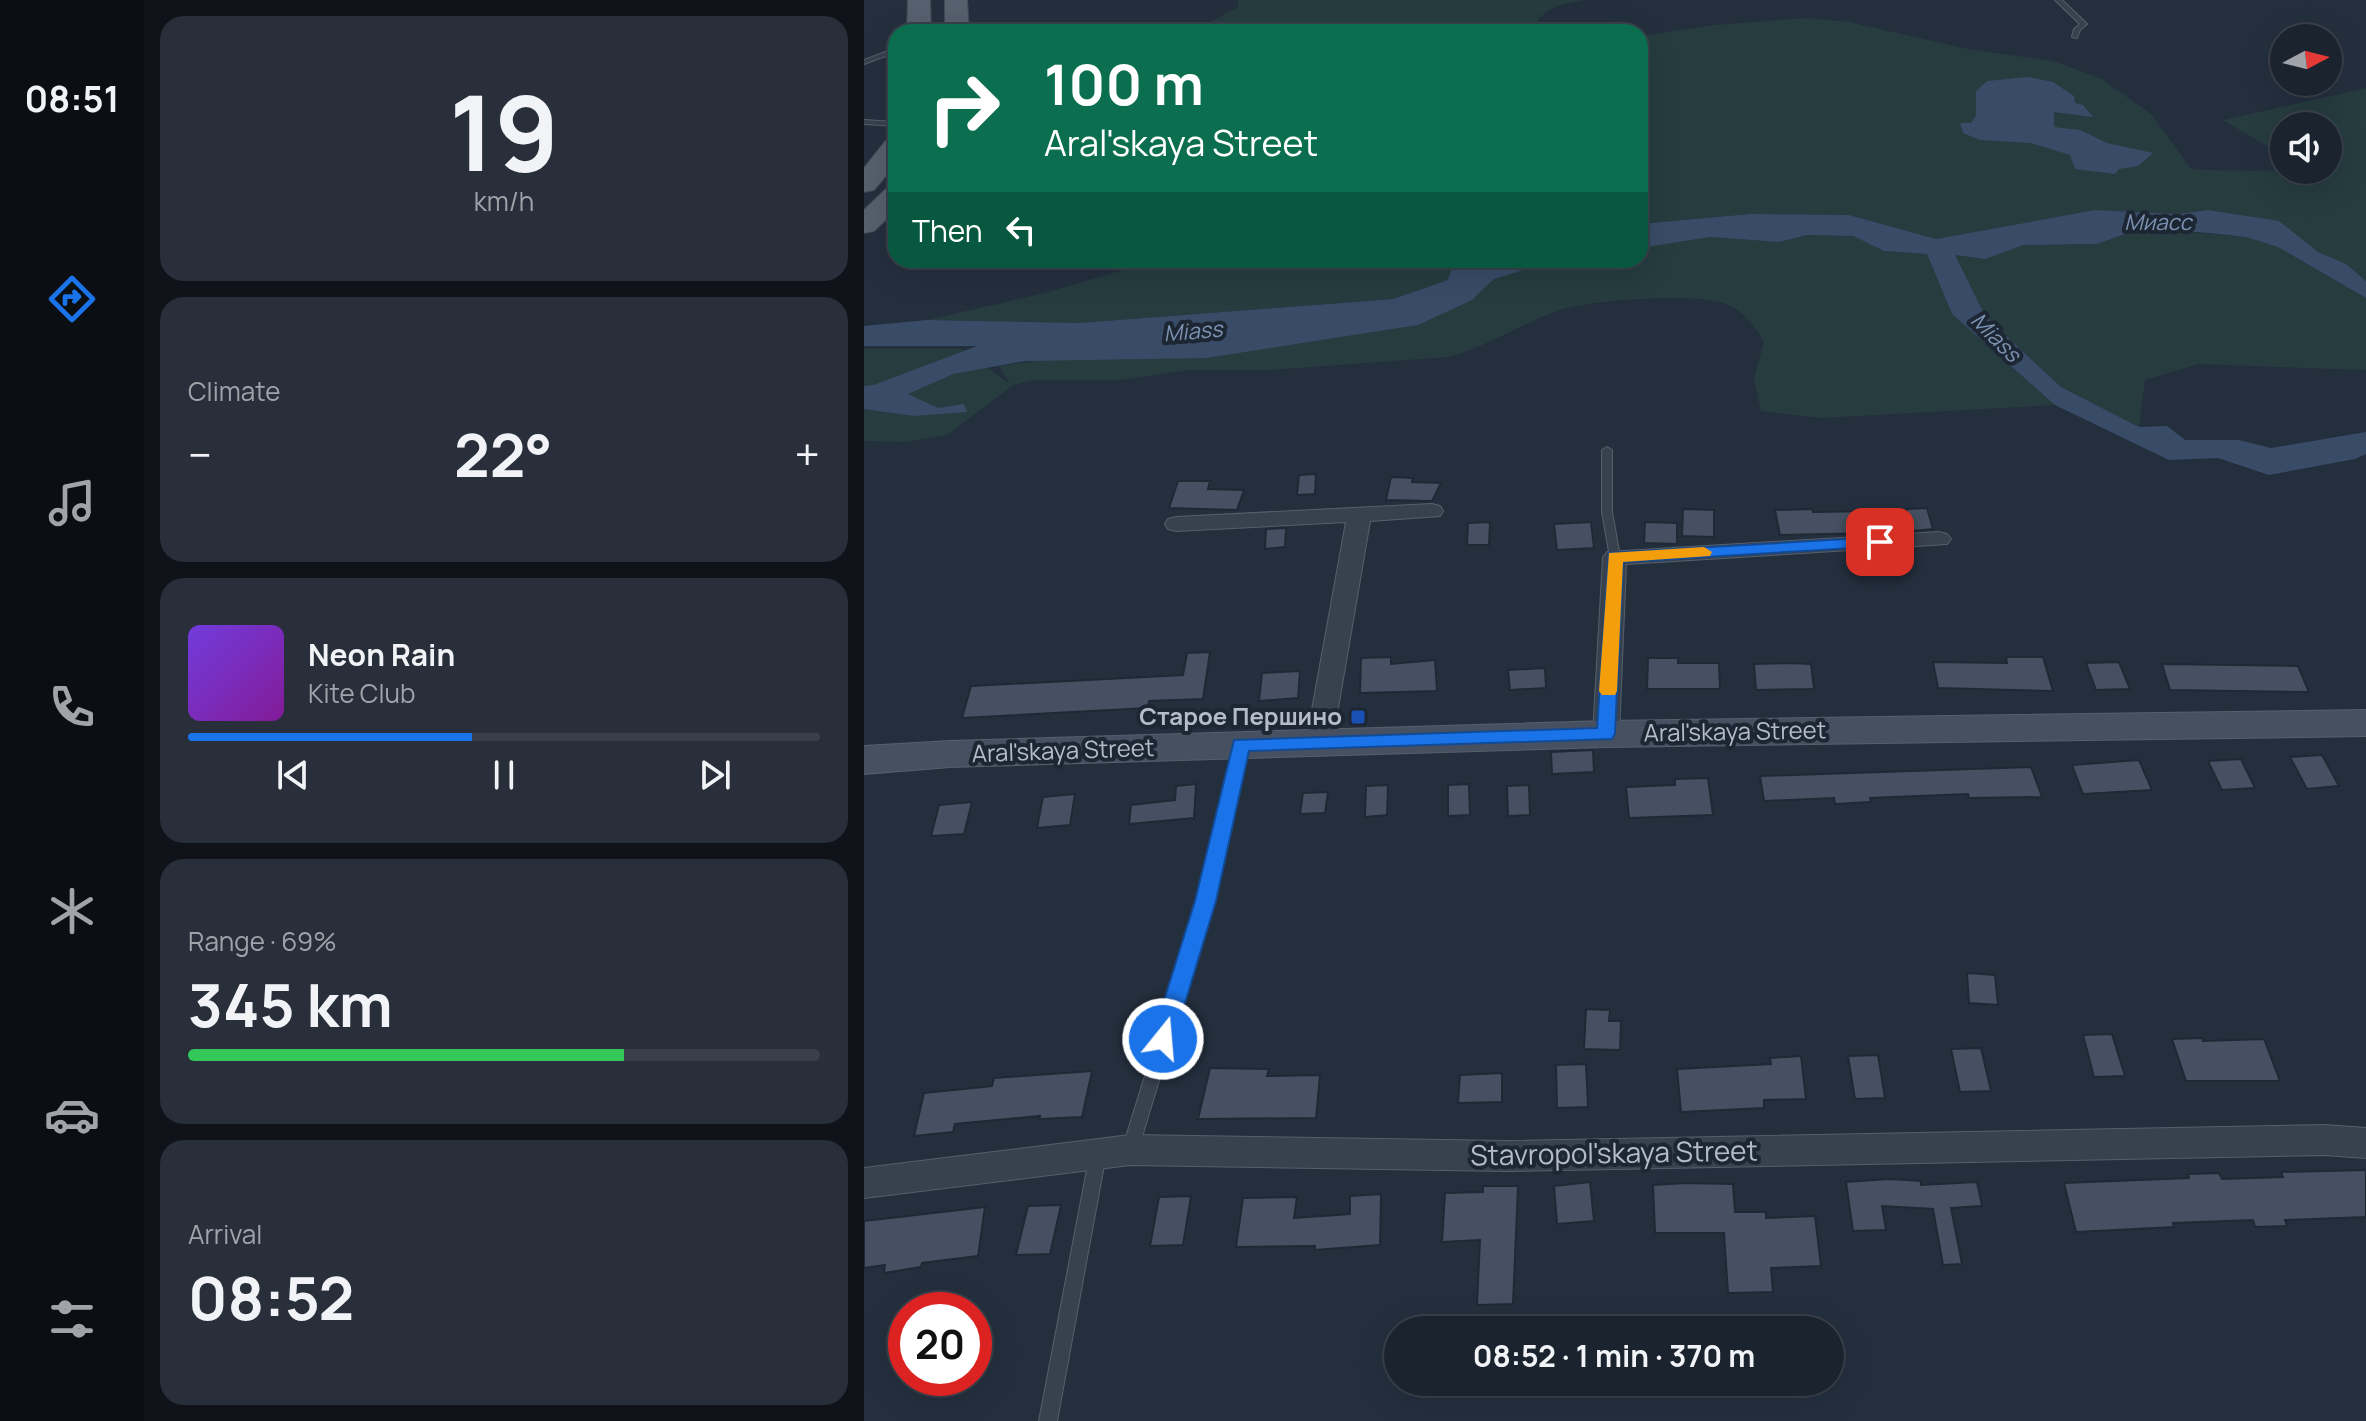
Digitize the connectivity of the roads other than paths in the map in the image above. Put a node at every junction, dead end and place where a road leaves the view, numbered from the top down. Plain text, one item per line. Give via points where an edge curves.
1 (919, 0) edge
2 (956, 0) edge
3 (2058, 0) edge
4 (919, 24) edge
5 (957, 24) edge
6 (2075, 37) dead end
7 (888, 53) edge
8 (864, 62) edge
9 (864, 122) edge
10 (888, 124) edge
11 (888, 156) edge
12 (864, 184) edge
13 (888, 202) edge
14 (864, 225) edge
15 (1607, 450) dead end
16 (1432, 511) dead end
17 (1359, 516) junction
18 (1176, 524) dead end
19 (1939, 539) dead end
20 (1615, 557) junction
21 (2366, 723) edge
22 (1606, 734) junction
23 (1319, 743) junction
24 (1241, 745) junction
25 (864, 760) edge
26 (2366, 1143) edge
27 (1114, 1152) junction
28 (864, 1183) edge
29 (1048, 1421) edge

1 - 4 main road
2 - 5 main road
3 - 6 lane via 2084,24
7 - 8 lane
9 - 10 lane
11 - 12 main road
13 - 14 main road
15 - 20 lane via 1607,512
16 - 17 street
17 - 18 street
17 - 23 street
19 - 20 street
20 - 22 street
21 - 22 street, Aral'skaya Street
22 - 23 street, Aral'skaya Street
23 - 24 street, Aral'skaya Street
24 - 25 street, Aral'skaya Street
24 - 27 lane via 1206,901
26 - 27 street, Stavropol'skaya Street via 1507,1156
27 - 28 street, Stavropol'skaya Street
27 - 29 lane

